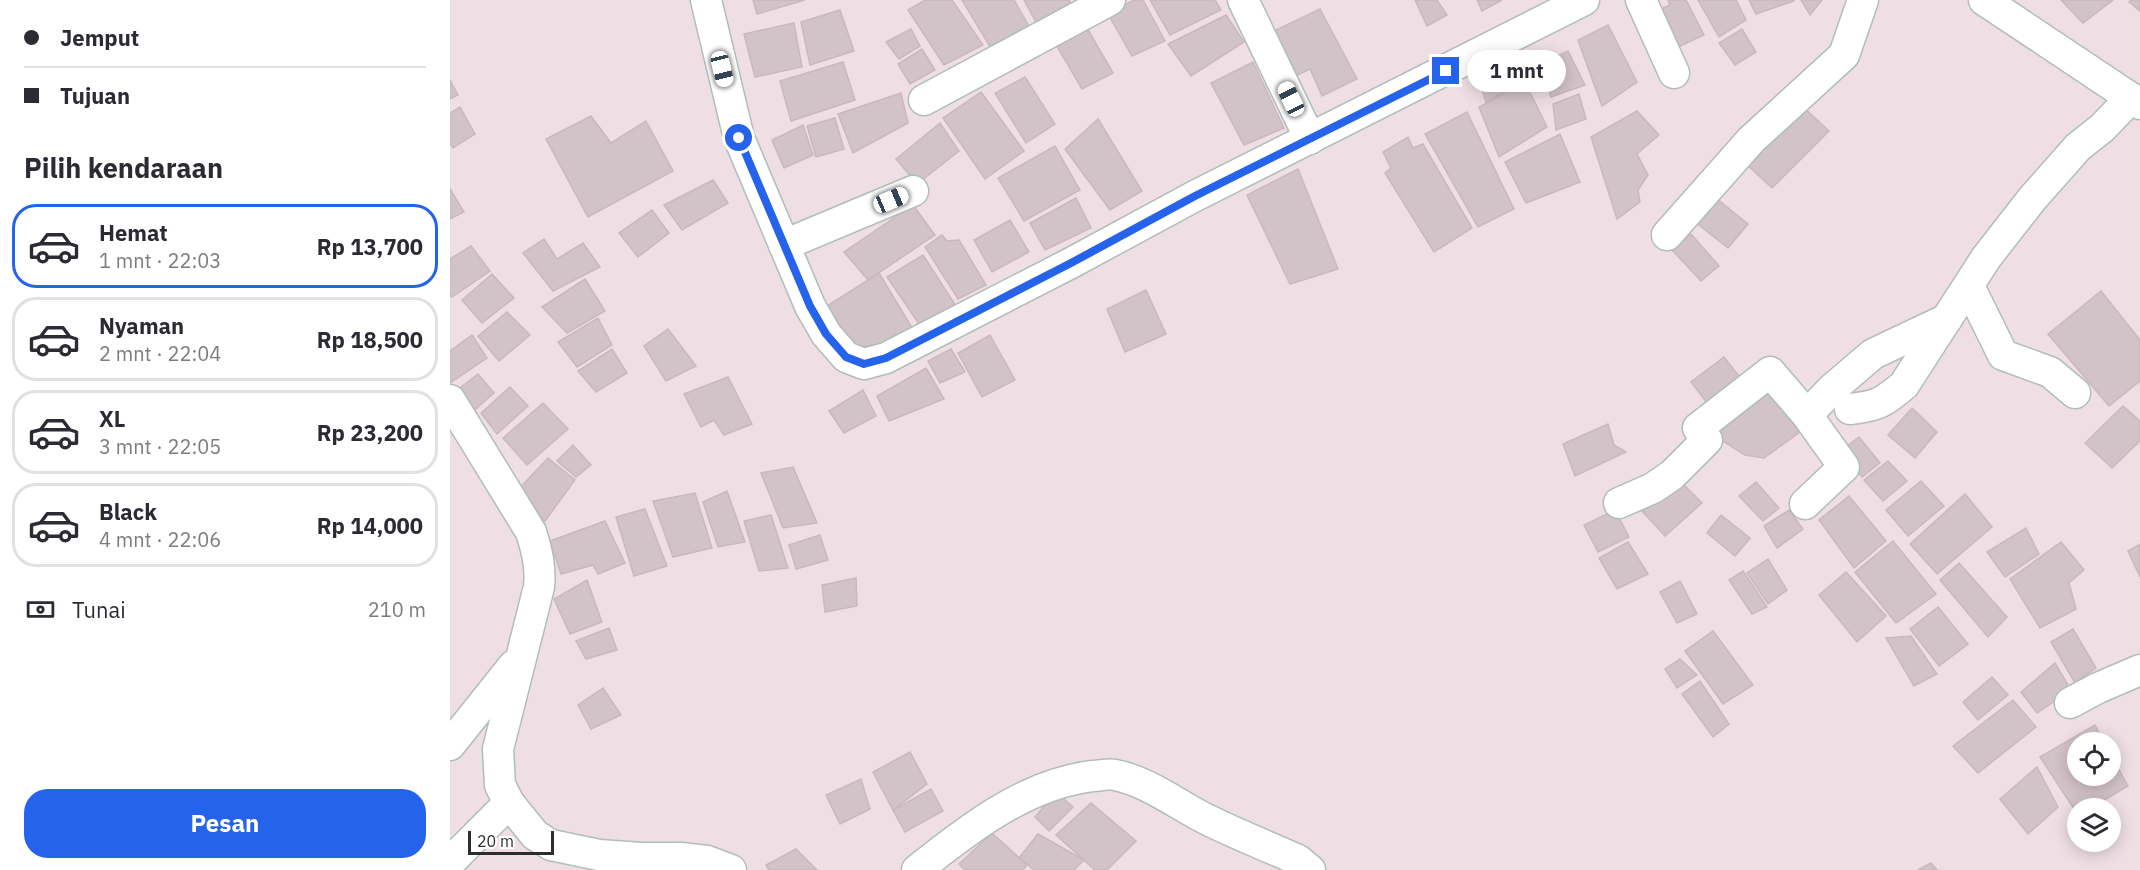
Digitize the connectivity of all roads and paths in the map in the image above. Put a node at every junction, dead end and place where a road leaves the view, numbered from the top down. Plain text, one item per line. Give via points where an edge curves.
1 (705, 0) edge
2 (1110, 0) edge
3 (1243, 0) edge
4 (1584, 0) edge
5 (1641, 0) edge
6 (1863, 0) edge
7 (1995, 3) edge
8 (1674, 73) dead end
9 (924, 100) dead end
10 (2136, 101) edge
11 (1310, 139) junction
12 (913, 190) dead end
13 (1667, 235) dead end
14 (784, 244) junction
15 (1969, 286) junction
16 (1947, 319) junction
17 (2074, 393) dead end
18 (450, 400) edge
19 (1850, 409) dead end
20 (1807, 415) junction
21 (1619, 503) dead end
22 (1805, 504) dead end
23 (520, 656) junction
24 (2137, 672) edge
25 (2070, 703) dead end
26 (450, 745) edge
27 (509, 803) junction
28 (450, 862) edge
29 (713, 867) edge
30 (917, 870) edge
31 (1310, 870) edge

1 - 14 street via 739,138
2 - 9 street
3 - 11 street
4 - 11 street
5 - 8 street
6 - 13 street via 1844,55 1751,140
7 - 10 street
10 - 15 street via 2079,147 2032,199
11 - 14 street via 886,358 864,364 846,357 826,334
12 - 14 street
15 - 16 street
15 - 17 street via 2003,355 2050,372
16 - 19 street via 1904,385 1874,406
16 - 20 street via 1873,354
18 - 23 street via 531,532 537,553 539,586
20 - 21 street via 1770,372 1698,428 1707,440 1672,475
20 - 22 street via 1844,467
23 - 26 street
23 - 27 street via 498,749 500,785
24 - 25 street
27 - 28 street
27 - 29 street via 535,835 550,845 599,855 681,858
30 - 31 street via 999,810 1077,778 1114,774 1298,860

